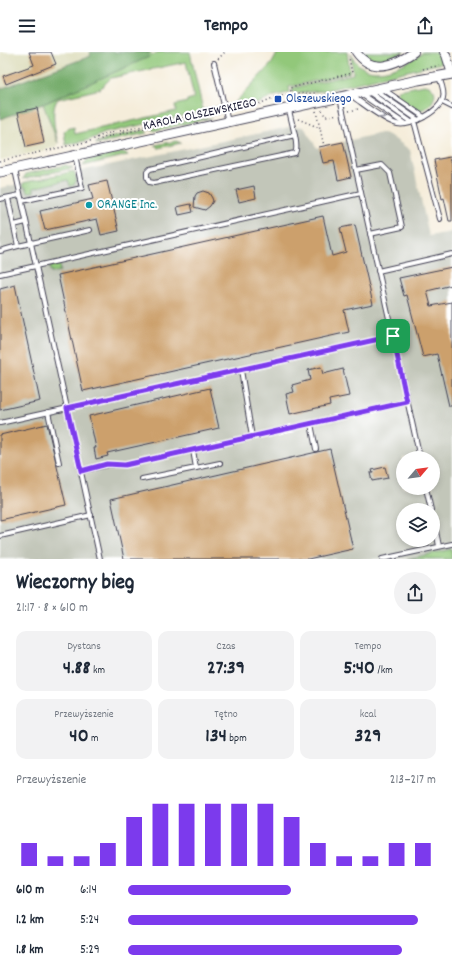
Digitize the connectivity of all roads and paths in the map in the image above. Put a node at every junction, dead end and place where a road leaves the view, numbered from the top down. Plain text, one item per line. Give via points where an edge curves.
1 (225, 52) edge
2 (348, 52) edge
3 (356, 52) edge
4 (414, 52) edge
5 (444, 52) edge
6 (214, 63) joint
7 (452, 74) edge
8 (439, 77) junction
9 (370, 90) junction
10 (350, 95) junction
11 (340, 97) junction
12 (293, 99) dead end
13 (442, 102) junction
14 (452, 107) edge
15 (288, 109) junction
16 (321, 109) dead end
17 (358, 109) dead end
18 (351, 111) dead end
19 (317, 115) dead end
20 (333, 115) dead end
21 (424, 117) junction
22 (298, 119) dead end
23 (414, 121) junction
24 (228, 122) junction
25 (405, 124) junction
26 (320, 128) junction
27 (294, 135) junction
28 (324, 146) dead end
29 (75, 156) junction
30 (15, 169) junction
31 (356, 170) junction
32 (0, 172) edge
33 (361, 193) junction
34 (20, 195) junction
35 (8, 198) junction
36 (0, 200) edge
37 (22, 201) junction
38 (440, 219) dead end
39 (26, 222) junction
40 (14, 225) junction
41 (90, 230) dead end
42 (370, 234) junction
43 (31, 244) junction
44 (18, 246) junction
45 (0, 250) edge
46 (452, 254) edge
47 (35, 266) junction
48 (378, 271) junction
49 (0, 274) edge
50 (393, 336) junction
51 (241, 370) junction
52 (407, 402) junction
53 (67, 408) junction
54 (48, 412) junction
55 (0, 423) edge
56 (311, 424) junction
57 (252, 437) junction
58 (316, 448) dead end
59 (193, 450) junction
60 (418, 451) edge
61 (58, 463) dead end
62 (220, 463) dead end
63 (196, 468) junction
64 (81, 471) junction
65 (142, 479) dead end
66 (91, 515) junction
67 (0, 536) edge
68 (452, 544) edge
69 (440, 546) edge
70 (435, 547) edge
71 (100, 559) edge
72 (382, 559) edge

1 - 6 path
2 - 12 path via 352,74 290,88
3 - 4 street via 368,64 378,66 400,61
5 - 7 street
6 - 24 lane
7 - 8 street, KAROLA OLSZEWSKIEGO
8 - 9 street, KAROLA OLSZEWSKIEGO
8 - 13 lane via 444,94
9 - 10 street, KAROLA OLSZEWSKIEGO
9 - 21 lane
9 - 23 lane
9 - 23 lane
9 - 25 lane
10 - 11 street, KAROLA OLSZEWSKIEGO
10 -> 25 lane via 395,124
11 - 15 street, KAROLA OLSZEWSKIEGO
11 - 31 lane
13 - 14 lane
13 - 21 lane
15 - 24 street, KAROLA OLSZEWSKIEGO
15 - 27 lane
16 - 20 path via 325,116
17 - 18 path
19 - 26 path
21 - 23 lane
22 - 26 path
23 - 25 lane
23 - 38 lane
24 - 29 street, KAROLA OLSZEWSKIEGO
26 - 28 path
27 - 27 lane via 297,150 294,154 154,183 149,182 147,177 150,168
29 - 30 street, KAROLA OLSZEWSKIEGO
29 - 37 lane via 82,188
30 - 32 street, KAROLA OLSZEWSKIEGO
30 - 34 lane
31 - 33 lane
31 - 42 lane via 382,164 390,173 402,227
33 - 42 lane
33 - 47 lane
34 - 35 lane
34 - 37 lane
35 - 36 lane
35 - 40 lane
37 - 39 lane
39 - 40 lane
39 - 43 lane
40 - 44 lane
41 - 43 lane
42 - 48 lane
43 - 44 lane
43 - 47 lane
44 - 45 lane
46 - 48 lane
47 - 49 lane
47 - 53 lane
48 - 50 lane
50 - 51 lane
50 - 52 lane
51 - 53 lane
51 - 57 lane
52 - 56 lane
52 - 60 lane
53 - 54 lane
53 - 64 lane
54 - 55 lane
54 - 61 lane
56 - 57 lane
56 - 58 lane
57 - 59 lane
59 - 63 lane
59 - 64 lane via 125,465 107,464
62 - 63 lane
63 - 65 lane
64 - 66 lane
66 - 67 lane
66 - 71 lane
68 - 69 lane
70 - 72 lane

